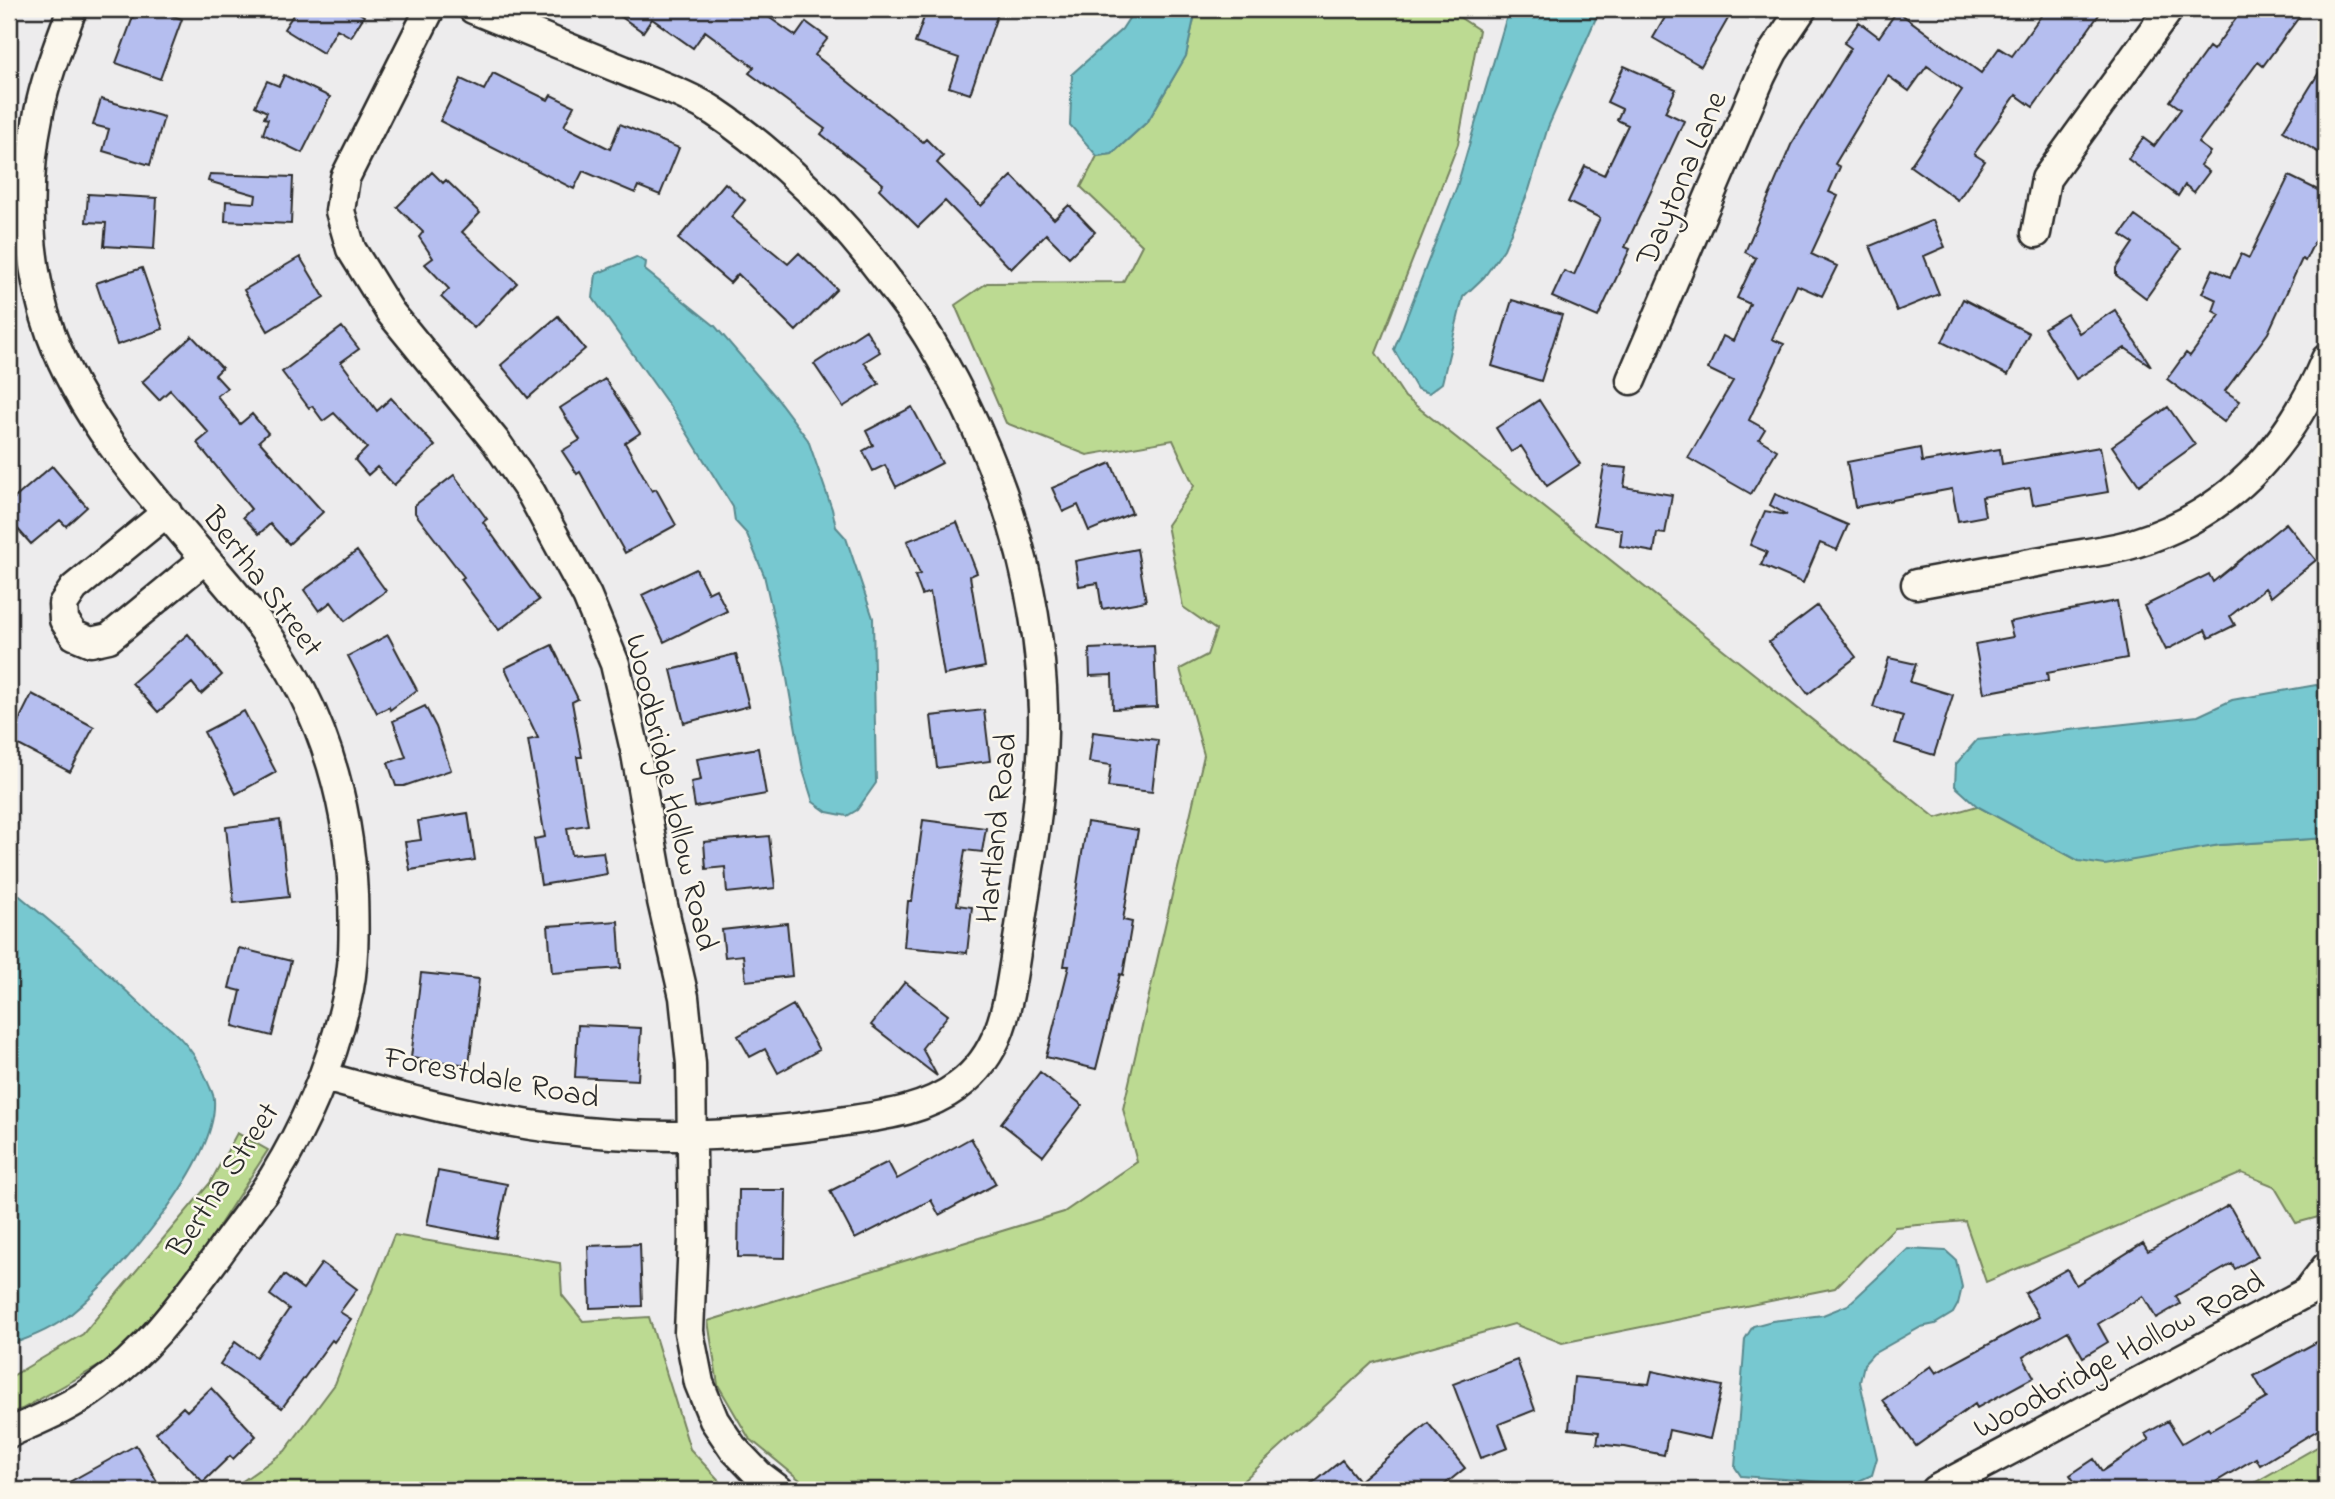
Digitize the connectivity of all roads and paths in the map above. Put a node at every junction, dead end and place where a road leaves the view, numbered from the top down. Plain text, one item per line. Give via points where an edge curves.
1 (72, 9) edge
2 (430, 9) edge
3 (473, 9) edge
4 (1802, 9) edge
5 (2169, 9) edge
6 (2036, 233) dead end
7 (2323, 374) edge
8 (1632, 380) dead end
9 (167, 512) junction
10 (205, 559) junction
11 (1916, 584) dead end
12 (324, 1077) junction
13 (690, 1136) junction
14 (2326, 1267) edge
15 (9, 1433) edge
16 (779, 1490) edge
17 (1935, 1490) edge

1 - 9 street, Bertha Street via 38,111 30,230 38,281 51,333 79,394 104,436
2 - 13 street, Woodbridge Hollow Road via 345,177 340,211 351,249 390,313 496,442 531,493 587,596 615,664 684,998 691,1064
3 - 13 street, Hartland Road via 711,109 804,185 863,247 927,334 994,467 1023,556 1043,710 1040,797 1006,1017 989,1054 961,1084 929,1104 893,1114 778,1131
4 - 8 street, Daytona Lane via 1761,76
5 - 6 street via 2046,179
7 - 11 street via 2270,457 2215,505 2170,530 2130,544
9 - 10 street, Bertha Street
9 - 10 street via 74,588 63,604 64,620 74,635 91,642 109,638
10 - 12 street, Bertha Street via 289,666 315,718 338,782 350,846 354,928 348,998
12 - 13 street, Forestdale Road via 418,1104 538,1127 612,1135
12 - 15 street, Bertha Street via 295,1142 264,1192 169,1321 130,1362 94,1390
13 - 16 street, Woodbridge Hollow Road via 693,1239 689,1332 699,1383 714,1420 733,1448
14 - 17 street, Woodbridge Hollow Road via 2307,1292

